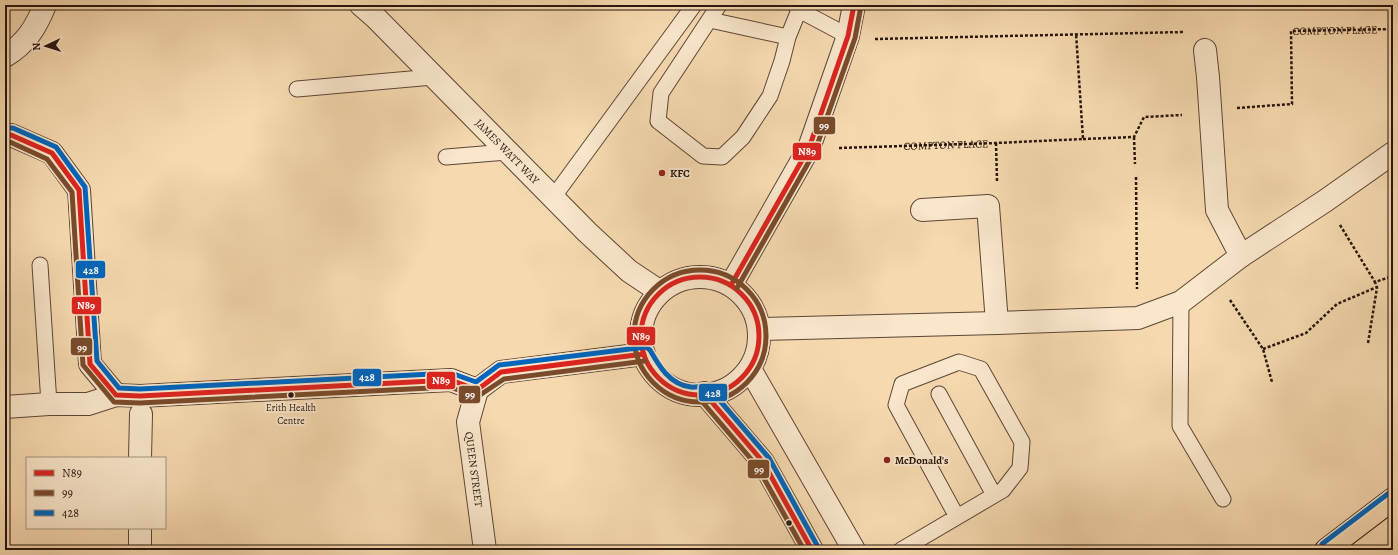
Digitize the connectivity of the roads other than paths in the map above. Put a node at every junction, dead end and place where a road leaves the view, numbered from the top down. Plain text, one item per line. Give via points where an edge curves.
1 (45, 5) edge
2 (361, 5) edge
3 (694, 5) edge
4 (719, 5) edge
5 (854, 5) edge
6 (797, 7) edge
7 (710, 20) junction
8 (848, 36) junction
9 (788, 37) junction
10 (1205, 50) road end
11 (5, 56) edge
12 (433, 77) junction
13 (297, 89) dead end
14 (5, 135) edge
15 (507, 152) junction
16 (1393, 153) edge
17 (446, 157) dead end
18 (552, 199) junction
19 (922, 210) dead end
20 (1242, 256) junction
21 (40, 265) dead end
22 (731, 285) junction
23 (658, 291) junction
24 (1181, 302) junction
25 (997, 323) junction
26 (759, 329) junction
27 (644, 354) junction
28 (750, 369) junction
29 (477, 390) junction
30 (704, 393) junction
31 (939, 394) dead end
32 (116, 395) junction
33 (49, 404) junction
34 (5, 407) edge
35 (141, 414) dead end
36 (140, 457) edge
37 (994, 495) junction
38 (1223, 499) dead end
39 (1393, 499) edge
40 (957, 517) junction
41 (140, 529) edge
42 (140, 550) edge
43 (484, 550) edge
44 (812, 550) edge
45 (854, 550) edge
46 (901, 550) edge
47 (1326, 550) edge

1 - 11 street via 36,28 20,47
2 - 12 street, JAMES WATT WAY
3 - 18 lane
4 - 7 lane
5 - 8 street
6 - 8 lane
6 - 9 lane
7 - 9 lane
7 - 9 lane via 661,94 658,121 703,156 722,157 743,137 770,96
8 - 22 street via 809,148
10 - 20 street via 1217,210
12 - 13 lane
12 - 15 street, JAMES WATT WAY
14 - 32 street via 11,135 52,153 79,190 90,364
15 - 17 lane
15 - 18 street, JAMES WATT WAY
16 - 20 street
18 - 23 street, JAMES WATT WAY via 629,271
19 - 25 street via 988,206
20 - 24 street
21 - 33 lane
22 - 23 street via 717,279 687,279
22 - 26 street via 742,291 754,308
23 - 27 street via 646,308 640,334
24 - 25 street via 1138,318
24 - 38 lane via 1180,426
25 - 26 street
26 - 28 street via 758,350
27 - 29 street via 500,372
27 - 30 street via 655,374 671,387 687,395
28 - 30 street via 736,383 720,391
28 - 45 street
29 - 32 street via 451,380 140,396
29 - 43 street, QUEEN STREET via 468,422
30 - 44 street via 763,462
31 - 37 lane
32 - 33 street via 88,404
33 - 34 street
35 - 36 street
37 - 40 lane
37 - 40 lane via 1003,490 1020,468 1022,442 981,369 959,362 902,384 896,405
39 - 47 main road
40 - 46 lane
41 - 42 street

